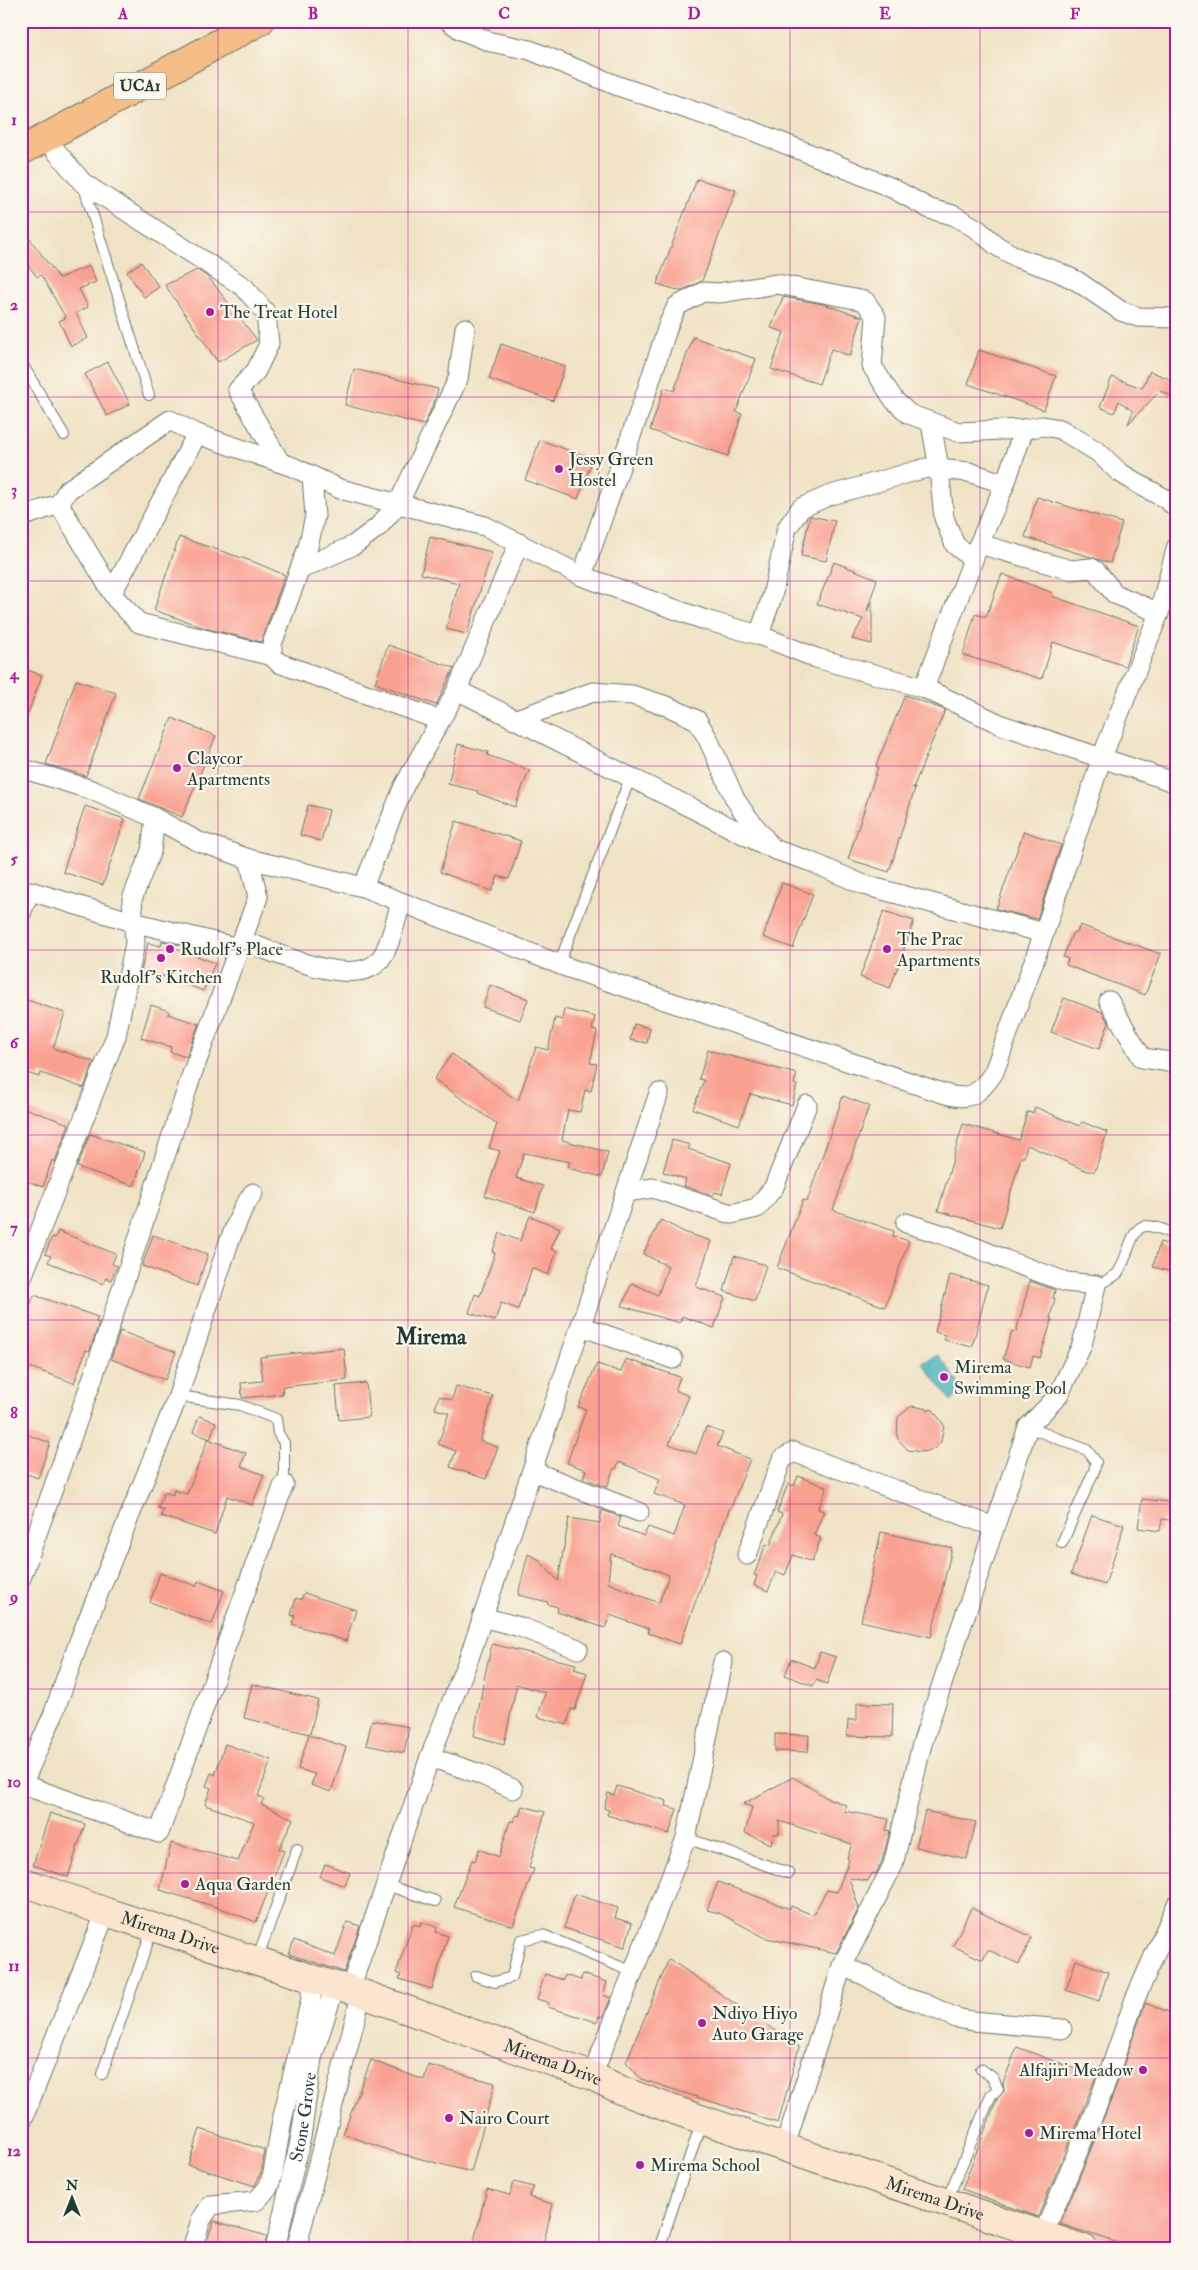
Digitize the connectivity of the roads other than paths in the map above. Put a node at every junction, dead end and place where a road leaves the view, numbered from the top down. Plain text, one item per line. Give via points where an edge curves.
1 (260, 21) edge
2 (450, 21) edge
3 (45, 138) junction
4 (21, 151) edge
5 (83, 184) junction
6 (1177, 318) edge
7 (465, 328) dead end
8 (21, 362) edge
9 (149, 395) dead end
10 (931, 423) junction
11 (1024, 429) junction
12 (197, 434) junction
13 (64, 435) dead end
14 (280, 462) junction
15 (939, 469) junction
16 (312, 476) junction
17 (1005, 484) junction
18 (58, 504) junction
19 (398, 504) junction
20 (1177, 508) edge
21 (21, 517) edge
22 (519, 543) junction
23 (1177, 546) edge
24 (976, 551) junction
25 (300, 569) junction
26 (582, 576) junction
27 (112, 593) junction
28 (1158, 613) junction
29 (759, 635) junction
30 (272, 656) junction
31 (924, 688) junction
32 (457, 690) junction
33 (439, 720) junction
34 (514, 720) junction
35 (1102, 757) junction
36 (21, 768) edge
37 (630, 778) junction
38 (1177, 783) edge
39 (155, 818) junction
40 (773, 848) junction
41 (249, 859) junction
42 (363, 887) junction
43 (401, 902) junction
44 (21, 912) edge
45 (133, 922) junction
46 (1044, 933) junction
47 (239, 944) junction
48 (559, 964) junction
49 (1109, 1001) dead end
50 (1177, 1063) edge
51 (659, 1093) dead end
52 (807, 1105) dead end
53 (626, 1192) junction
54 (253, 1193) dead end
55 (906, 1223) dead end
56 (1177, 1234) edge
57 (21, 1280) edge
58 (1096, 1285) junction
59 (581, 1326) junction
60 (673, 1359) dead end
61 (178, 1396) junction
62 (1028, 1427) junction
63 (532, 1470) junction
64 (284, 1484) joint
65 (639, 1512) dead end
66 (994, 1528) junction
67 (1062, 1544) dead end
68 (747, 1555) dead end
69 (21, 1578) edge
70 (482, 1617) junction
71 (578, 1649) dead end
72 (723, 1662) dead end
73 (430, 1757) junction
74 (21, 1784) edge
75 (513, 1789) dead end
76 (686, 1838) junction
77 (297, 1849) dead end
78 (789, 1874) dead end
79 (21, 1881) edge
80 (386, 1885) junction
81 (434, 1901) dead end
82 (1177, 1904) edge
83 (106, 1912) junction
84 (153, 1926) junction
85 (256, 1960) junction
86 (842, 1966) junction
87 (633, 1972) junction
88 (476, 1976) dead end
89 (340, 1986) junction
90 (1062, 2029) dead end
91 (981, 2070) dead end
92 (102, 2074) dead end
93 (592, 2076) junction
94 (710, 2122) junction
95 (21, 2123) edge
96 (749, 2123) dead end
97 (785, 2146) junction
98 (946, 2201) junction
99 (1041, 2242) edge
100 (192, 2249) edge
101 (275, 2249) edge
102 (296, 2249) edge
103 (660, 2249) edge
104 (1084, 2249) edge

1 - 3 main road, UCA1
2 - 6 street via 460,30 491,42 530,50 618,86 768,136 883,184 930,209 954,216 977,228 997,246 1018,258 1077,281 1121,311 1138,318
3 - 4 main road, UCA1
3 - 5 street
5 - 9 lane
5 - 14 street via 244,287 266,313 269,344 256,371 238,390
7 - 19 street via 458,380
8 - 13 lane
10 - 11 street via 958,432
10 - 15 street
10 - 26 street via 909,414 880,381 872,366 876,317 865,301 777,284 719,293 703,292 690,297 676,306 668,323
11 - 17 street
11 - 20 street via 1043,426 1060,429 1098,452 1119,472
12 - 14 street
12 - 18 street via 170,420 68,490
12 - 27 street
14 - 16 street
15 - 17 street via 969,472
15 - 24 street via 944,518 955,545
15 - 29 street via 926,468 828,496 801,508 787,528 772,597
16 - 19 street via 340,489
16 - 25 street via 315,516
17 - 24 street
18 - 21 street
18 - 27 street
19 - 22 street via 485,526
19 - 25 street via 378,527 354,545
22 - 26 street
22 - 32 street
23 - 28 street
24 - 28 street via 1071,570 1091,568 1115,594
24 - 31 street
25 - 30 street via 272,644
26 - 29 street via 705,620
27 - 30 street via 139,624
28 - 35 street
29 - 31 street via 816,658
30 - 33 street via 279,663
31 - 35 street via 1002,725
32 - 33 street
32 - 34 street
33 - 42 street via 404,786
34 - 37 street
34 - 40 street via 593,692 632,695 696,720 735,799
35 - 38 street
35 - 46 street
36 - 39 street via 92,790
37 - 40 street
37 - 48 lane
39 - 41 street via 197,841
39 - 45 street via 151,851 132,899
40 - 46 street via 864,885
41 - 42 street
41 - 47 street via 258,897
42 - 43 street
43 - 47 street via 385,953 368,969 355,972 328,970
43 - 48 street
44 - 45 street via 30,891
45 - 47 street
45 - 57 street via 135,943 116,1036
46 - 48 street via 994,1072 972,1096 955,1097 942,1093
47 - 69 street via 192,1074 94,1376
49 - 50 street via 1142,1058
51 - 53 street
52 - 53 street via 774,1186 757,1208 731,1214 653,1188
53 - 59 street
54 - 61 street via 229,1242
55 - 58 street via 1066,1282
56 - 58 lane via 1146,1226 1139,1228 1116,1274
58 - 62 street via 1082,1345 1058,1396
59 - 60 street
59 - 63 street
61 - 64 lane via 240,1405 276,1419 278,1433 284,1443
61 - 74 street via 80,1639 53,1715
62 - 66 street
62 - 67 lane via 1087,1450 1096,1462
63 - 65 street
63 - 70 street
64 - 74 street via 159,1833
66 - 68 street via 794,1452 782,1459
66 - 86 street via 922,1744 893,1866
70 - 71 street via 520,1627
70 - 73 street
72 - 76 street
73 - 75 street
73 - 80 street
76 - 78 lane
76 - 87 street
77 - 85 lane
79 - 83 street, Mirema Drive
80 - 81 lane
80 - 89 street
82 - 99 street via 1135,2000 1101,2096
83 - 84 street, Mirema Drive
83 - 95 street
84 - 85 street, Mirema Drive
84 - 92 lane
85 - 89 street, Mirema Drive
86 - 90 street via 900,1996 956,2018
86 - 97 street
87 - 88 lane via 543,1935 521,1940 512,1977 494,1982
87 - 93 street
89 - 93 street, Mirema Drive
89 - 100 street via 307,2017 268,2188 256,2200 211,2205
89 - 101 street, Stone Grove via 312,2058 302,2137
89 - 102 street
91 - 98 lane via 993,2078 998,2089 991,2095
93 - 94 street, Mirema Drive
94 - 96 lane
94 - 97 street, Mirema Drive
94 - 103 lane
97 - 98 street, Mirema Drive
98 - 99 street, Mirema Drive
99 - 104 street, Mirema Drive

